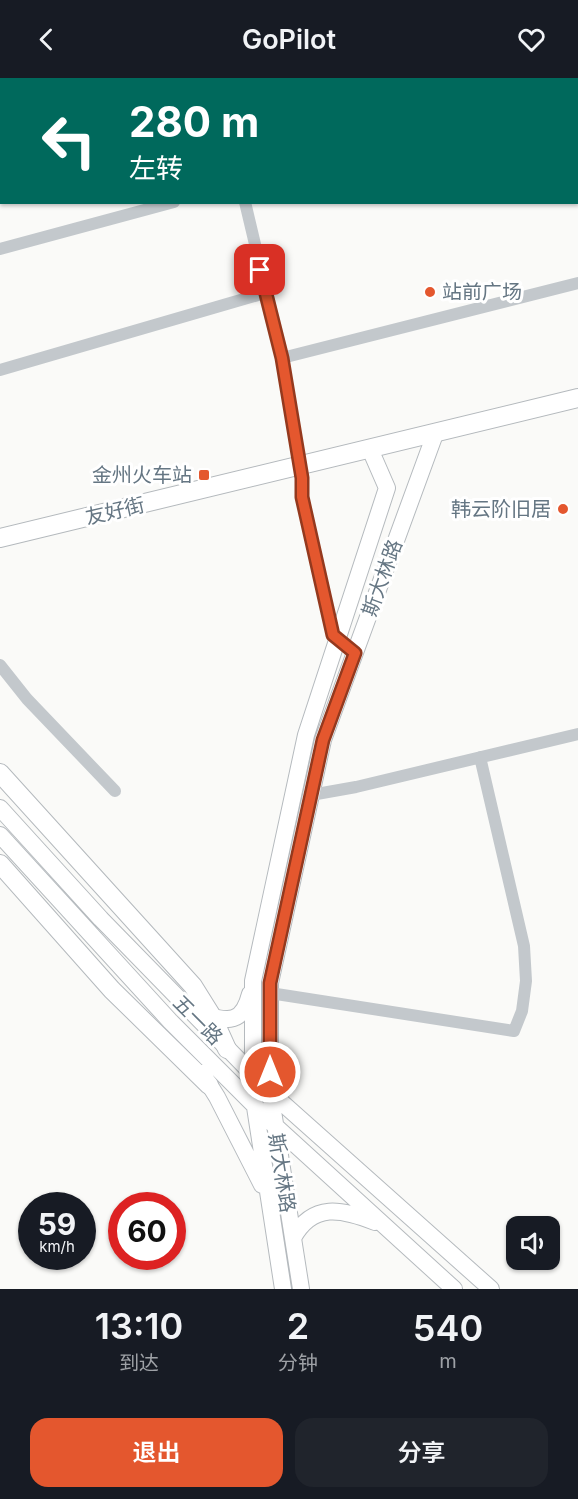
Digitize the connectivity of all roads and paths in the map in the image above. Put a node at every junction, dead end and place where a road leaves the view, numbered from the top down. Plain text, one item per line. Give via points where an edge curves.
1 (167, 204) edge
2 (245, 204) edge
3 (0, 249) edge
4 (578, 283) edge
5 (265, 293) junction
6 (282, 358) junction
7 (0, 370) edge
8 (578, 398) edge
9 (435, 434) junction
10 (370, 449) junction
11 (300, 465) junction
12 (0, 538) edge
13 (338, 639) junction
14 (355, 653) junction
15 (0, 665) edge
16 (578, 734) edge
17 (480, 757) junction
18 (0, 773) edge
19 (115, 791) dead end
20 (311, 795) junction
21 (0, 808) edge
22 (0, 835) edge
23 (0, 864) edge
24 (253, 981) junction
25 (270, 993) junction
26 (192, 1013) junction
27 (213, 1018) junction
28 (170, 1021) junction
29 (227, 1049) junction
30 (253, 1075) junction
31 (209, 1085) junction
32 (270, 1092) junction
33 (254, 1105) junction
34 (274, 1125) junction
35 (269, 1200) junction
36 (381, 1224) junction
37 (293, 1238) junction
38 (284, 1289) edge
39 (301, 1289) edge
40 (454, 1289) edge
41 (491, 1289) edge

1 - 3 street
2 - 5 street
4 - 6 street
5 - 6 street
5 - 7 street
6 - 11 street
8 - 9 highway, 友好街
9 - 10 highway, 友好街
9 - 14 main road, 斯大林路
10 - 11 highway, 友好街
10 - 13 main road, 斯大林路 via 387,488
11 - 12 highway, 友好街
11 - 13 street via 302,497 333,635
13 - 14 street
13 - 24 main road, 斯大林路 via 306,735
14 - 20 main road, 斯大林路 via 323,740
15 - 19 street
16 - 17 street
17 - 20 street
17 - 25 street via 524,946 526,981 522,1011 514,1031
18 - 27 highway via 193,986
20 - 25 main road, 斯大林路
21 - 26 main road, 五一路
22 - 28 main road
23 - 31 highway via 112,990
24 - 27 main road via 247,1008 240,1016
24 - 30 main road, 斯大林路
25 - 32 main road, 斯大林路
26 - 27 main road
26 - 29 main road, 五一路
27 - 29 highway
28 - 31 main road
28 - 33 main road
29 - 30 main road, 五一路
30 - 32 main road, 五一路
30 - 33 main road, 斯大林路
31 - 35 main road
32 - 34 main road, 斯大林路
32 - 41 main road, 五一路
33 - 34 main road
33 - 35 main road, 斯大林路
34 - 36 main road
34 - 37 main road, 斯大林路
35 - 38 main road, 斯大林路
36 - 37 main road via 331,1211 308,1219
36 - 40 main road
37 - 39 main road, 斯大林路

